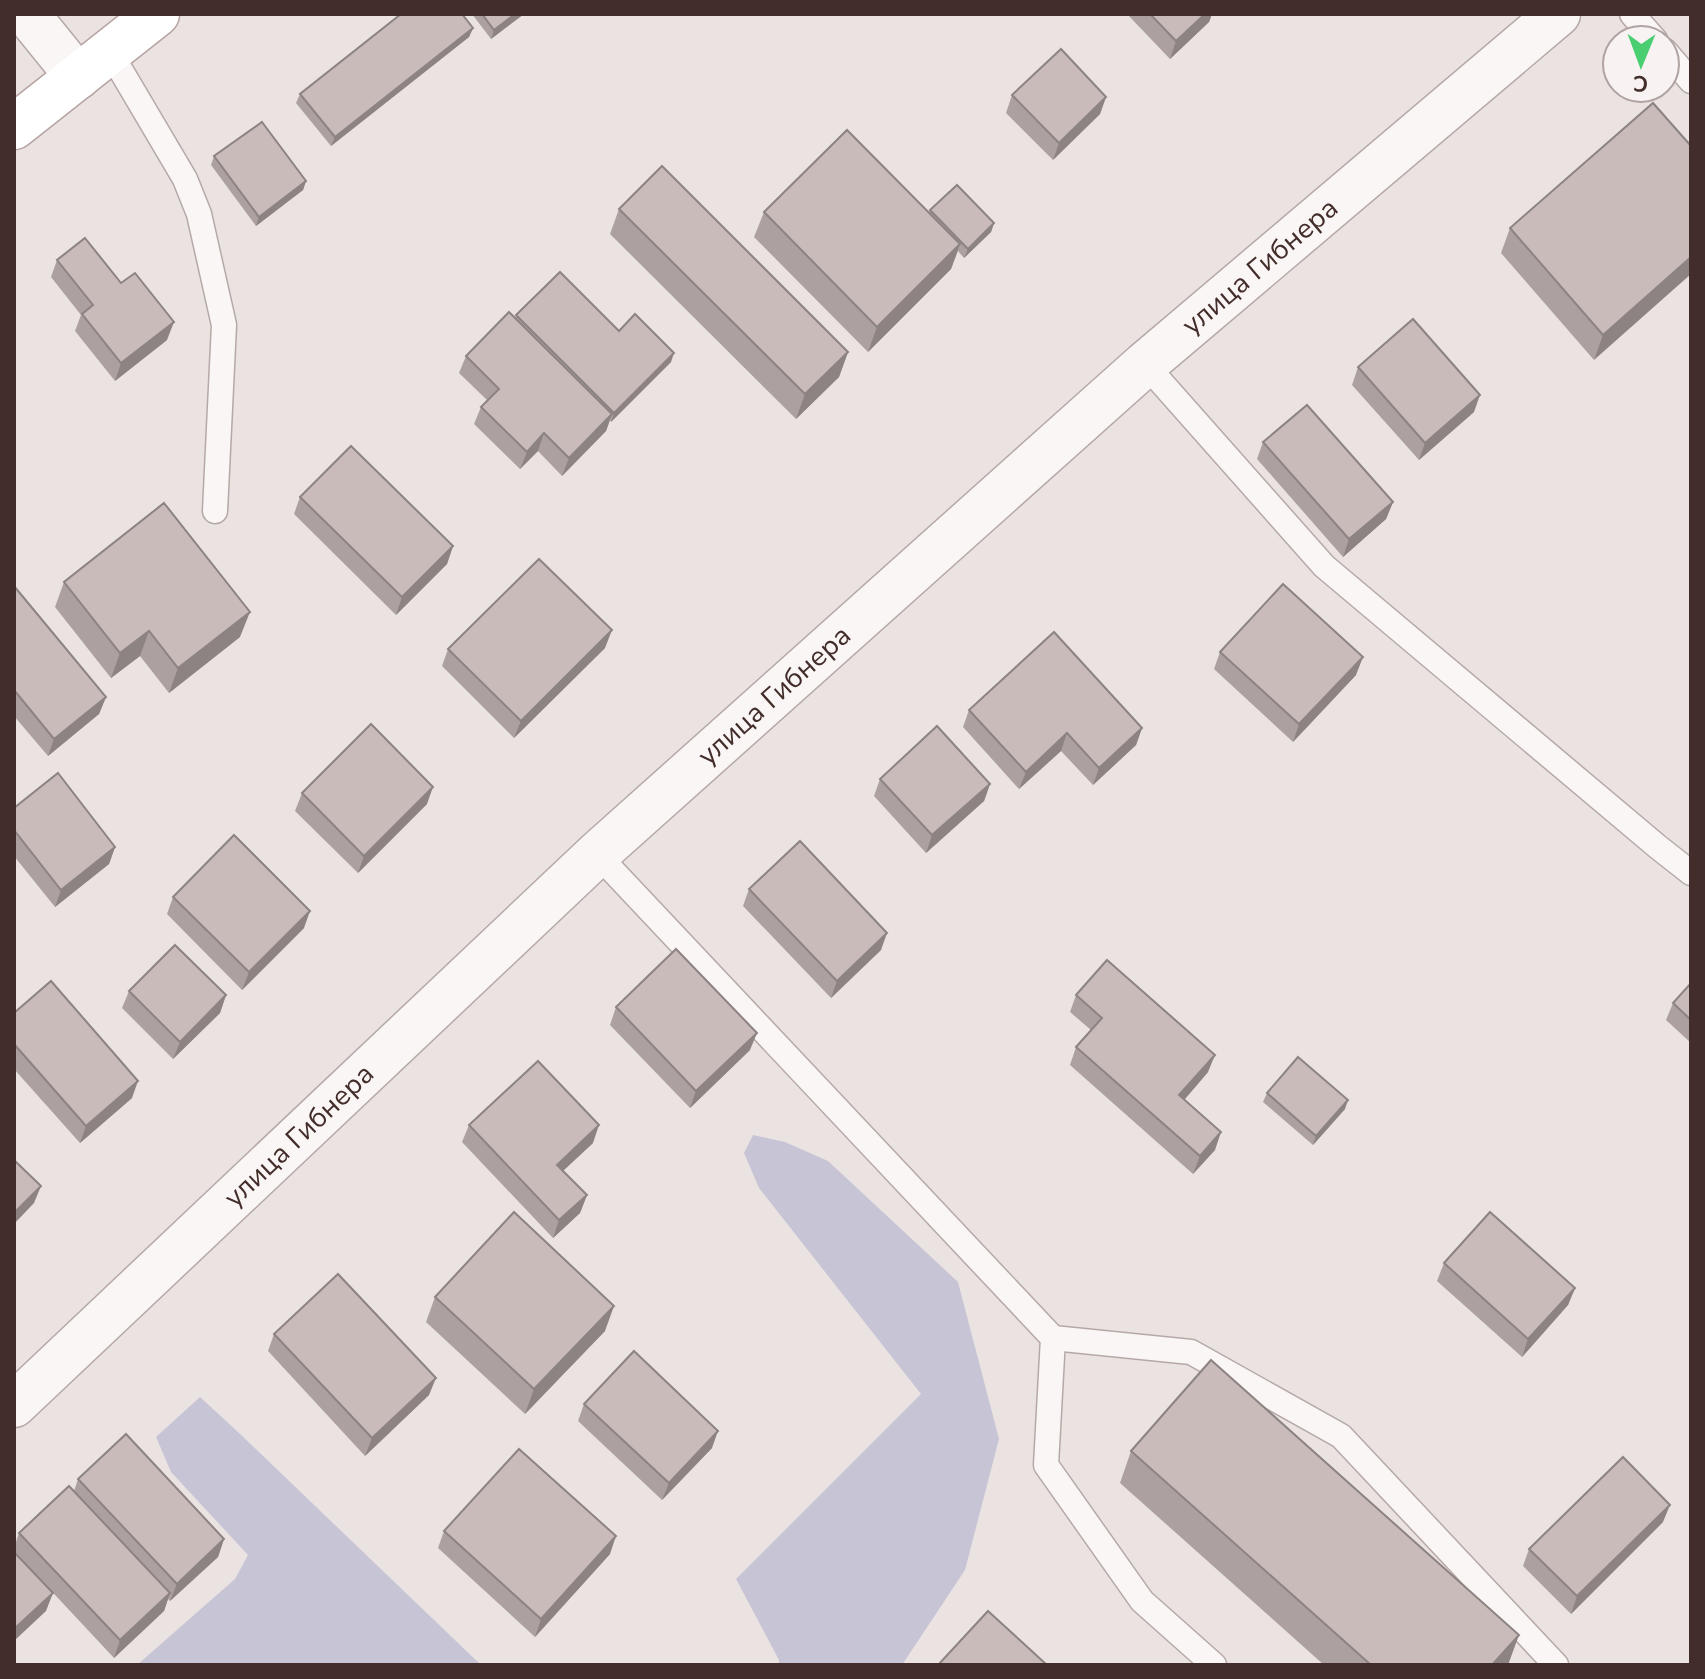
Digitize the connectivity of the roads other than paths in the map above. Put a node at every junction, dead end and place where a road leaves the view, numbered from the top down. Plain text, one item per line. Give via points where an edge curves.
1 (27, 14) edge
2 (157, 14) edge
3 (1558, 14) edge
4 (94, 64) junction
5 (14, 127) edge
6 (1145, 364) junction
7 (215, 511) dead end
8 (597, 854) junction
9 (1691, 873) edge
10 (1053, 1338) junction
11 (14, 1405) edge
12 (1214, 1665) edge
13 (1556, 1665) edge

1 - 4 street
2 - 4 main road
3 - 6 street, улица Гибнера
4 - 5 main road
4 - 7 lane via 185,179 199,214 224,325
6 - 8 street, улица Гибнера
6 - 9 lane via 1324,566
8 - 10 lane
8 - 11 street, улица Гибнера
10 - 12 lane via 1046,1465 1142,1601
10 - 13 lane via 1191,1352 1341,1436

